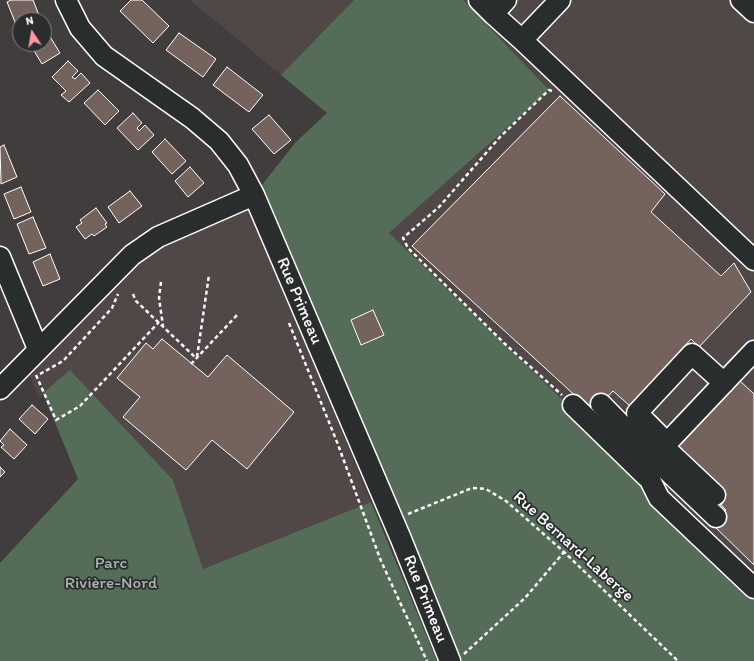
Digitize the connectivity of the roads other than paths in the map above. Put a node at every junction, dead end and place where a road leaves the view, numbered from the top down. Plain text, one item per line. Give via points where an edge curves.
1 (66, 0) edge
2 (479, 0) edge
3 (560, 0) edge
4 (741, 0) edge
5 (500, 7) edge
6 (754, 12) edge
7 (522, 40) junction
8 (248, 197) junction
9 (0, 257) edge
10 (754, 260) edge
11 (38, 349) junction
12 (751, 361) edge
13 (724, 383) junction
14 (0, 389) edge
15 (601, 404) dead end
16 (573, 405) road end
17 (661, 449) junction
18 (647, 477) junction
19 (715, 495) dead end
20 (716, 517) dead end
21 (754, 588) edge
22 (455, 659) edge

1 - 8 street, Rue Primeau via 80,28 104,56 192,118 219,141 238,165
2 - 5 street
3 - 7 street
4 - 6 street
5 - 7 street
7 - 10 street
8 - 11 street via 158,237 132,255
8 - 22 street, Rue Primeau
9 - 11 street
11 - 14 street
12 - 13 street
13 - 17 street
13 - 17 street via 692,354 637,413
15 - 17 street
16 - 18 street
17 - 18 street via 646,467
17 - 19 street
17 - 20 street
18 - 21 street via 659,498

